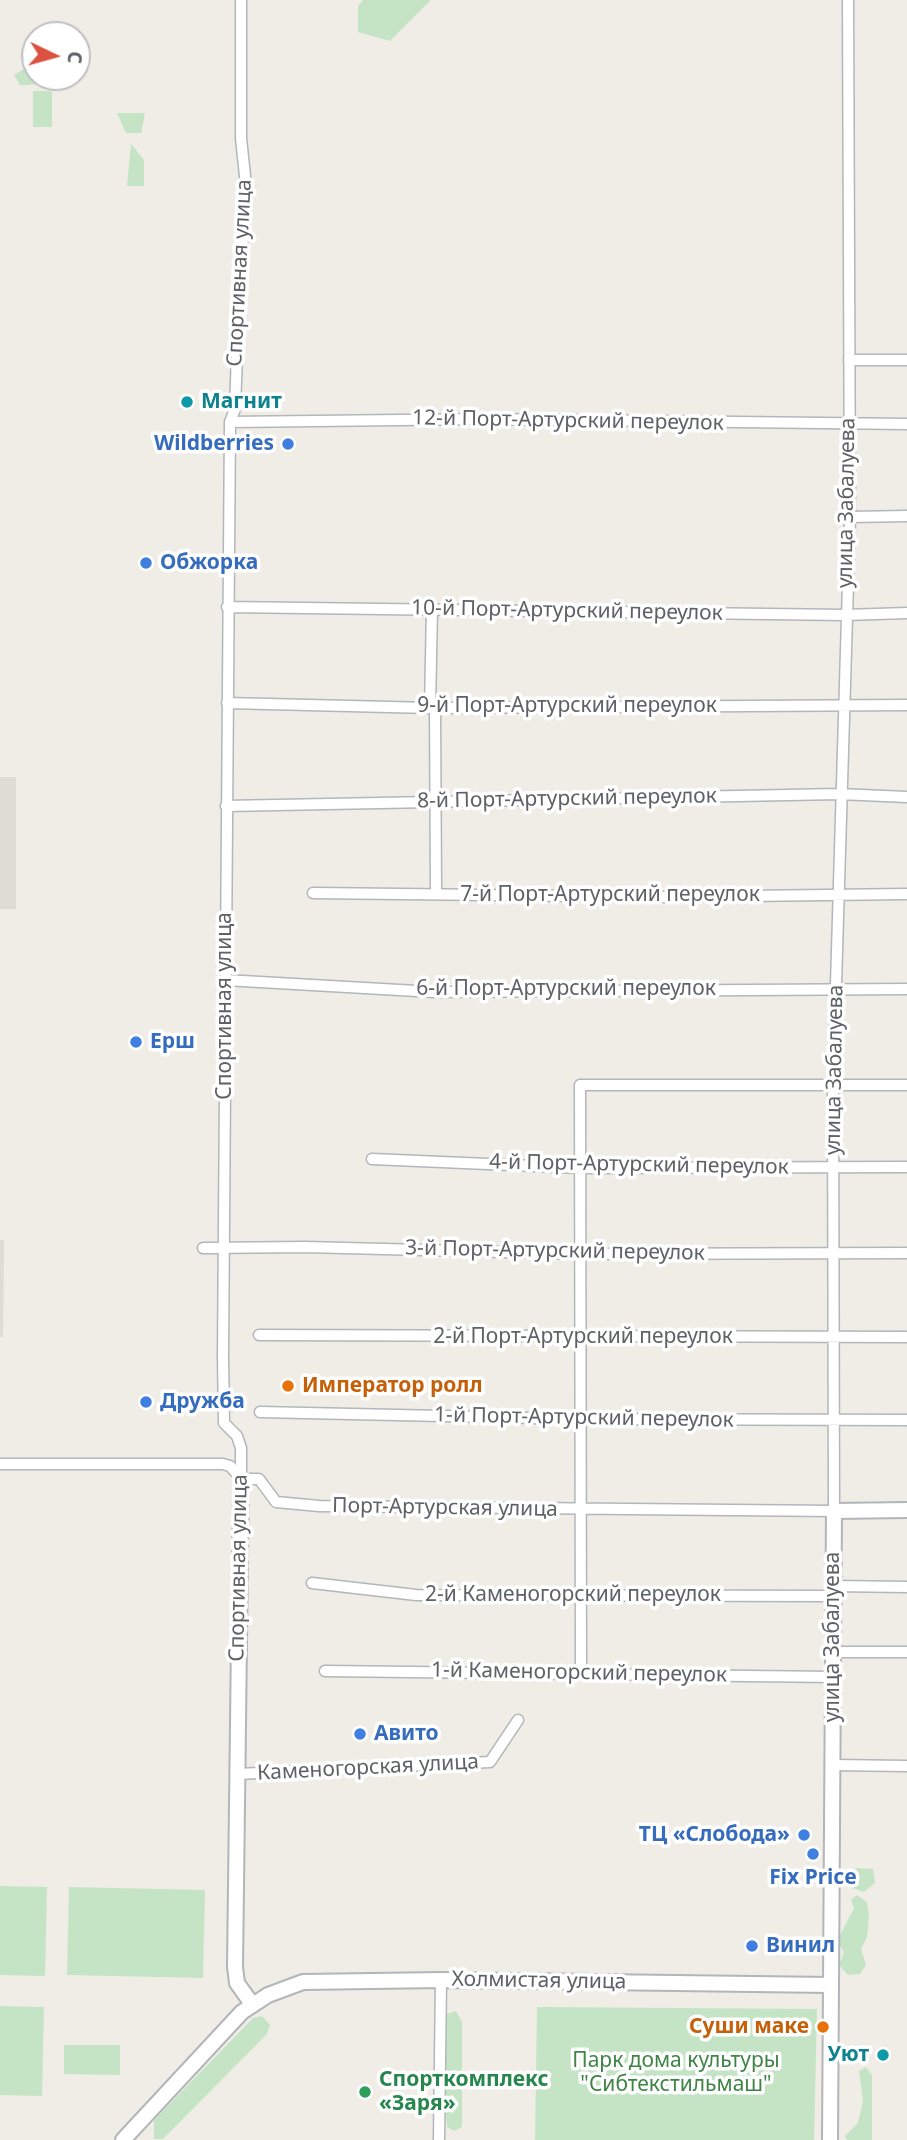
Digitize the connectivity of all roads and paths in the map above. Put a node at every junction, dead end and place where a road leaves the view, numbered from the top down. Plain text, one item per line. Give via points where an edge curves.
1 (241, 0) edge
2 (849, 0) edge
3 (849, 360) junction
4 (907, 360) edge
5 (230, 422) junction
6 (849, 423) junction
7 (907, 424) edge
8 (907, 516) edge
9 (850, 517) junction
10 (227, 607) junction
11 (432, 609) junction
12 (907, 613) edge
13 (845, 615) junction
14 (227, 703) junction
15 (843, 704) junction
16 (907, 705) edge
17 (432, 708) junction
18 (839, 794) junction
19 (907, 797) edge
20 (436, 802) junction
21 (226, 806) junction
22 (313, 893) dead end
23 (837, 893) junction
24 (436, 894) junction
25 (907, 894) edge
26 (225, 980) junction
27 (836, 988) junction
28 (907, 989) edge
29 (833, 1084) junction
30 (907, 1085) edge
31 (372, 1159) dead end
32 (834, 1167) junction
33 (907, 1167) edge
34 (580, 1168) junction
35 (203, 1248) dead end
36 (224, 1248) junction
37 (834, 1253) junction
38 (907, 1253) edge
39 (580, 1254) junction
40 (259, 1335) dead end
41 (907, 1337) edge
42 (579, 1338) junction
43 (834, 1338) junction
44 (260, 1412) dead end
45 (579, 1419) junction
46 (834, 1420) junction
47 (907, 1420) edge
48 (0, 1464) edge
49 (241, 1479) junction
50 (579, 1509) junction
51 (907, 1510) edge
52 (834, 1511) junction
53 (312, 1583) dead end
54 (907, 1587) edge
55 (833, 1591) junction
56 (580, 1594) junction
57 (833, 1652) junction
58 (907, 1652) edge
59 (325, 1671) dead end
60 (581, 1673) junction
61 (833, 1677) junction
62 (518, 1720) dead end
63 (832, 1766) junction
64 (907, 1766) edge
65 (238, 1774) junction
66 (441, 1980) junction
67 (831, 1985) junction
68 (252, 2004) junction
69 (123, 2140) edge
70 (439, 2140) edge
71 (830, 2140) edge

1 - 5 street, Спортивная улица via 241,138 247,195
2 - 3 street, улица Забалуева
3 - 4 street
3 - 6 street, улица Забалуева
5 - 6 street, 12-й Порт-Артурский переулок
5 - 10 street, Спортивная улица
6 - 7 street, 12-й Порт-Артурский переулок
6 - 9 street, улица Забалуева
8 - 9 street
9 - 13 street, улица Забалуева
10 - 11 street, 10-й Порт-Артурский переулок
10 - 14 street, Спортивная улица
11 - 13 street, 10-й Порт-Артурский переулок
11 - 17 street
12 - 13 street, 10-й Порт-Артурский переулок
13 - 15 street, улица Забалуева
14 - 17 street, 9-й Порт-Артурский переулок
14 - 21 street, Спортивная улица
15 - 16 street, 9-й Порт-Артурский переулок
15 - 17 street, 9-й Порт-Артурский переулок
15 - 18 street, улица Забалуева
17 - 20 street
18 - 19 street, 8-й Порт-Артурский переулок
18 - 20 street, 8-й Порт-Артурский переулок
18 - 23 street, улица Забалуева
20 - 21 street, 8-й Порт-Артурский переулок
20 - 24 street
21 - 26 street, Спортивная улица
22 - 24 street, 7-й Порт-Артурский переулок
23 - 24 street, 7-й Порт-Артурский переулок via 665,897
23 - 25 street, 7-й Порт-Артурский переулок
23 - 27 street, улица Забалуева
26 - 27 street, 6-й Порт-Артурский переулок via 434,992
26 - 36 street, Спортивная улица
27 - 28 street, 6-й Порт-Артурский переулок
27 - 29 street, улица Забалуева
29 - 30 street
29 - 32 street, улица Забалуева
29 - 34 street via 580,1085
31 - 34 street, 4-й Порт-Артурский переулок
32 - 33 street, 4-й Порт-Артурский переулок
32 - 34 street, 4-й Порт-Артурский переулок
32 - 37 street, улица Забалуева
34 - 39 street
35 - 36 street, 3-й Порт-Артурский переулок
36 - 39 street, 3-й Порт-Артурский переулок
36 - 49 street, Спортивная улица via 225,1423 241,1448
37 - 38 street, 3-й Порт-Артурский переулок
37 - 39 street, 3-й Порт-Артурский переулок
37 - 43 street, улица Забалуева
39 - 42 street
40 - 42 street, 2-й Порт-Артурский переулок
41 - 43 street, 2-й Порт-Артурский переулок
42 - 43 street, 2-й Порт-Артурский переулок
42 - 45 street
43 - 46 street, улица Забалуева
44 - 45 street, 1-й Порт-Артурский переулок
45 - 46 street, 1-й Порт-Артурский переулок
45 - 50 street
46 - 47 street, 1-й Порт-Артурский переулок
46 - 52 street, улица Забалуева
48 - 49 street, Порт-Артурская улица via 223,1464
49 - 50 street, Порт-Артурская улица via 259,1479 276,1502 318,1506
49 - 65 street, Спортивная улица
50 - 52 street, Порт-Артурская улица
50 - 56 street
51 - 52 street, Порт-Артурская улица
52 - 55 street, улица Забалуева
53 - 56 street, 2-й Каменогорский переулок via 416,1595
54 - 55 street, 2-й Каменогорский переулок
55 - 56 street, 2-й Каменогорский переулок
55 - 57 street, улица Забалуева
56 - 60 street
57 - 58 street
57 - 61 street, улица Забалуева
59 - 60 street, 1-й Каменогорский переулок
60 - 61 street, 1-й Каменогорский переулок
61 - 63 street, улица Забалуева
62 - 65 street, Каменогорская улица via 490,1762
63 - 64 street
63 - 67 street, улица Забалуева
65 - 68 street, Спортивная улица via 235,1967 237,1983
66 - 67 street, Холмистая улица
66 - 68 street, Холмистая улица via 303,1982
66 - 70 street
67 - 71 street, улица Забалуева
68 - 69 street

